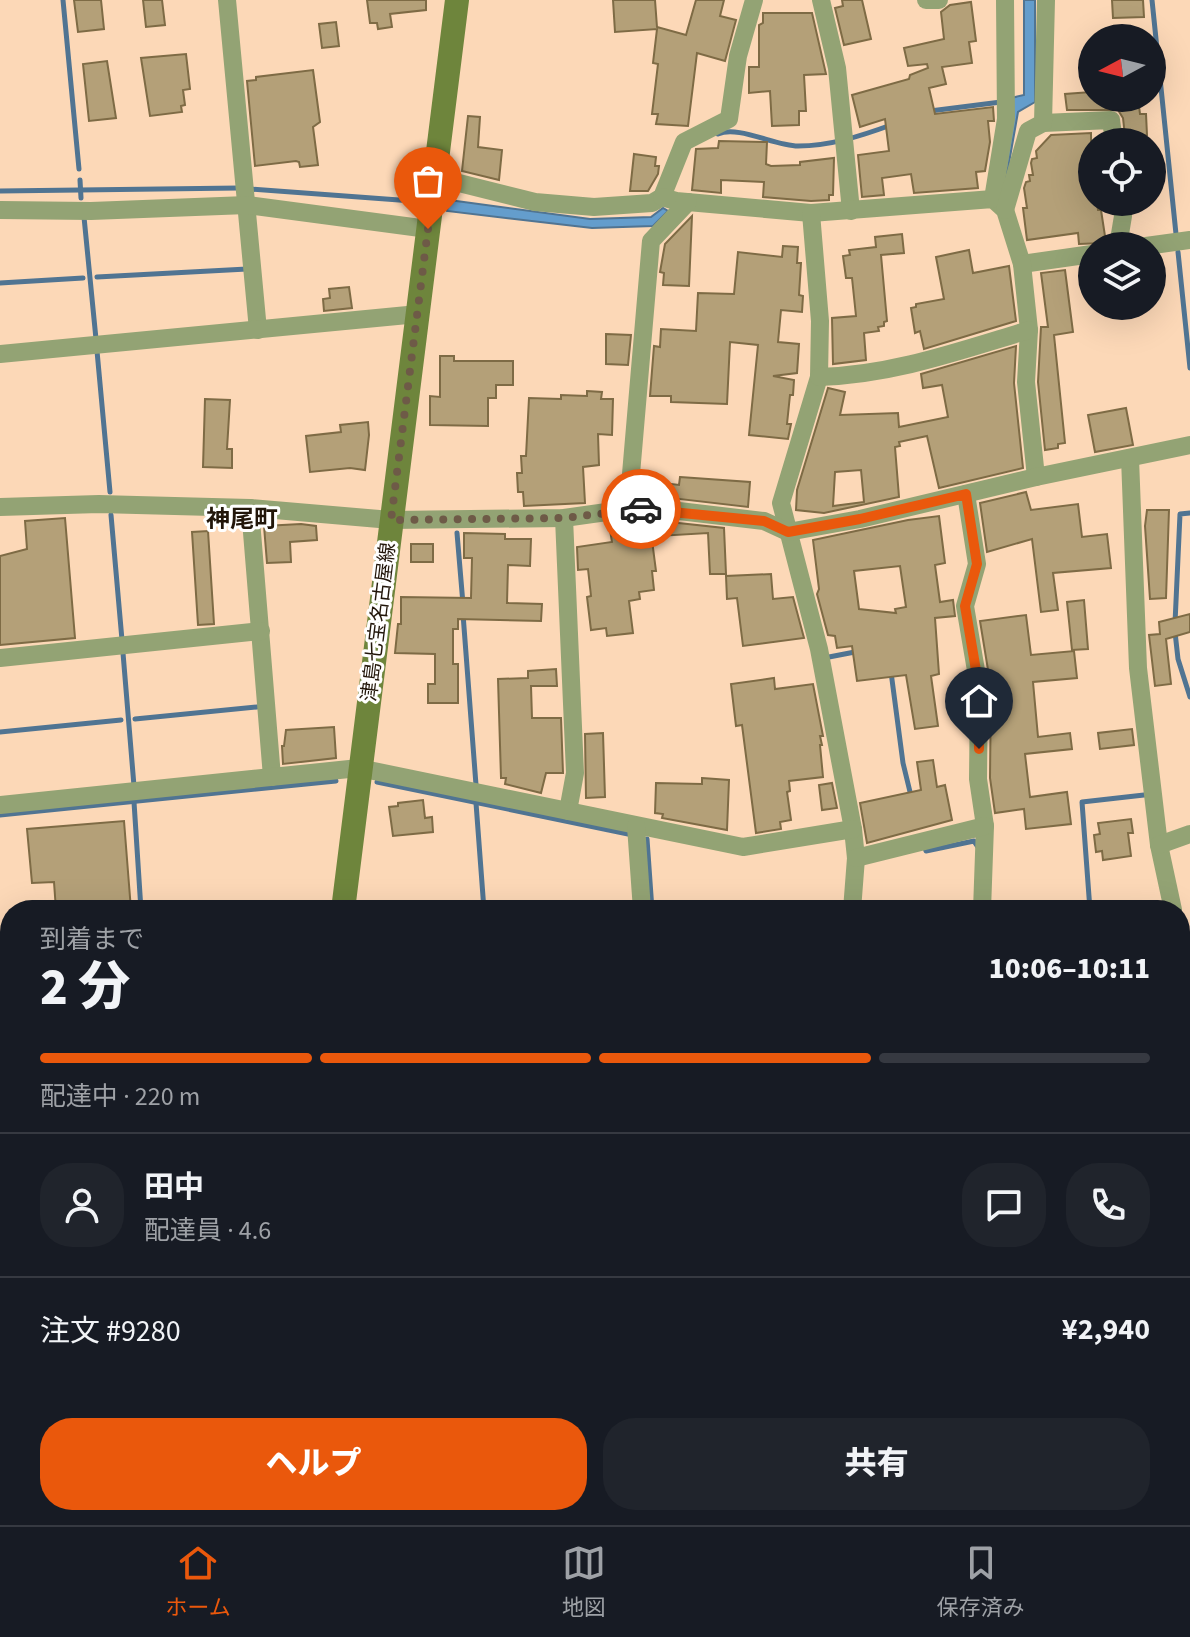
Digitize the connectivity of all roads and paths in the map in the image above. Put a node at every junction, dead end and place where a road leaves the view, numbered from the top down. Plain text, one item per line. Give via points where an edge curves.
1 (227, 0) edge
2 (457, 0) edge
3 (754, 0) edge
4 (821, 0) edge
5 (926, 0) edge
6 (939, 0) edge
7 (1005, 0) edge
8 (1046, 0) edge
9 (1043, 123) junction
10 (1112, 128) edge
11 (246, 195) junction
12 (673, 200) junction
13 (431, 205) junction
14 (999, 205) junction
15 (0, 210) edge
16 (851, 211) junction
17 (811, 213) junction
18 (1190, 240) edge
19 (1166, 243) edge
20 (1078, 256) edge
21 (1022, 264) junction
22 (418, 314) junction
23 (258, 330) junction
24 (1029, 330) junction
25 (0, 354) edge
26 (819, 377) junction
27 (1190, 445) edge
28 (1130, 458) junction
29 (1036, 477) junction
30 (966, 494) junction
31 (0, 507) edge
32 (250, 508) junction
33 (628, 509) junction
34 (564, 518) junction
35 (391, 520) junction
36 (788, 532) junction
37 (261, 631) junction
38 (0, 658) edge
39 (359, 768) junction
40 (272, 777) junction
41 (0, 805) edge
42 (568, 811) junction
43 (636, 826) junction
44 (985, 826) junction
45 (853, 829) junction
46 (1190, 834) edge
47 (1159, 845) junction
48 (856, 858) junction
49 (344, 900) edge
50 (641, 900) edge
51 (853, 900) edge
52 (982, 900) edge
53 (1171, 900) edge

1 - 11 street
2 - 13 main road, 津島七宝名古屋線
3 - 12 street via 738,56 729,119 684,142
4 - 16 street via 837,68
5 - 6 street
7 - 14 street via 1006,119
8 - 9 street
9 - 10 street via 1111,120
9 - 14 street via 1028,131
11 - 13 street
11 - 15 street via 91,211
11 - 23 street
12 - 13 street via 594,207 535,202
12 - 17 street
12 - 33 street via 651,241
13 - 22 main road, 津島七宝名古屋線
14 - 16 street
14 - 21 street
16 - 17 street
17 - 26 street
18 - 19 street
20 - 21 street
21 - 24 street
22 - 23 street
22 - 35 main road, 津島七宝名古屋線
23 - 25 street
24 - 26 street via 919,364
24 - 29 street via 1026,382
26 - 36 street via 781,503
27 - 28 street
28 - 29 street
28 - 47 street via 1138,668
29 - 30 street
30 - 36 street
30 - 44 street via 977,564 965,606 979,688 978,779
31 - 32 street
32 - 35 street
32 - 37 street
33 - 34 street
33 - 36 street via 764,521
34 - 35 street
34 - 42 street via 575,773
35 - 39 main road, 津島七宝名古屋線
36 - 45 street via 819,649
37 - 38 street
37 - 40 street
39 - 40 street
39 - 42 street
39 - 49 main road, 津島七宝名古屋線
40 - 41 street
42 - 43 street
43 - 45 street via 743,847
43 - 50 street
44 - 48 street
44 - 52 street
45 - 48 street
46 - 47 street
47 - 53 street
48 - 51 street

